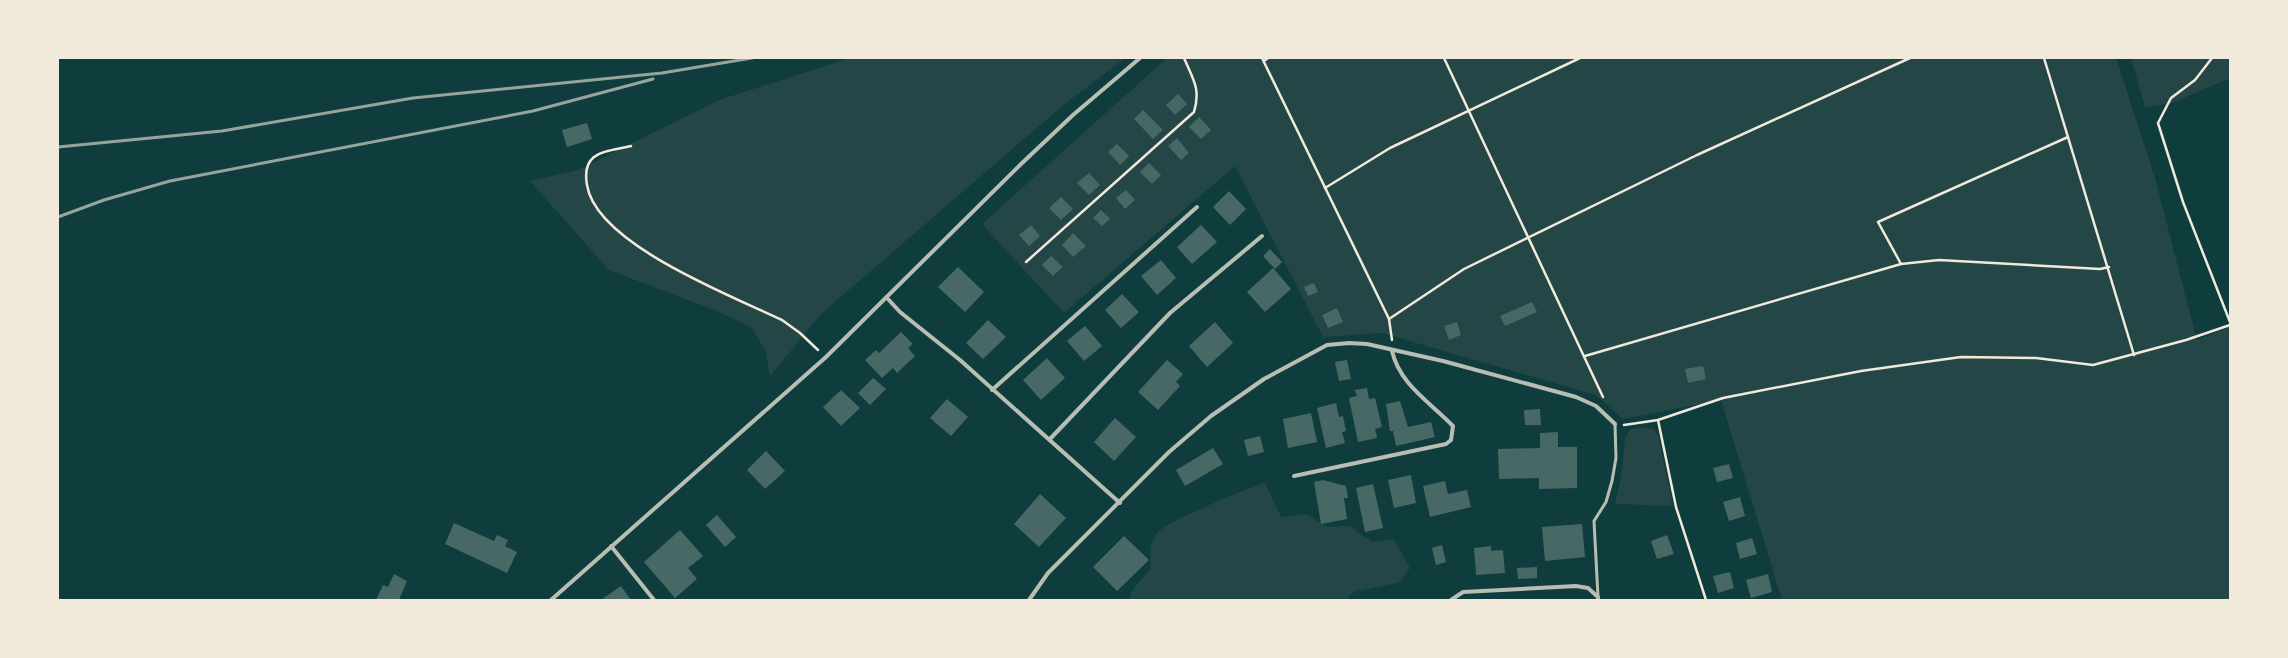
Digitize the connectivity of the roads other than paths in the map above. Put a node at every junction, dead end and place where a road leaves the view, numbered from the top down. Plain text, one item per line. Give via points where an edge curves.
1 (1140, 58) edge
2 (1197, 207) dead end
3 (1262, 236) dead end
4 (887, 298) junction
5 (1392, 351) junction
6 (992, 390) junction
7 (1615, 424) joint
8 (1050, 439) junction
9 (1294, 476) dead end
10 (1120, 503) junction
11 (611, 546) junction
12 (1598, 599) edge
13 (551, 600) edge
14 (654, 600) edge
15 (1029, 600) edge
16 (1451, 600) edge

1 - 4 street via 1073,115 1020,165
2 - 6 street
3 - 8 street via 1170,313
4 - 6 street
4 - 11 street via 826,357
5 - 7 street via 1444,361 1576,397 1601,410
5 - 9 street via 1400,372 1422,399 1453,426 1451,440 1446,444
5 - 10 street via 1367,344 1327,345 1264,379 1211,416 1175,447
6 - 8 street
7 - 12 lane via 1616,458 1612,481 1606,502 1594,521
8 - 10 street
10 - 15 street via 1048,573
11 - 13 street
11 - 14 street
12 - 16 street via 1588,588 1565,585 1463,592

